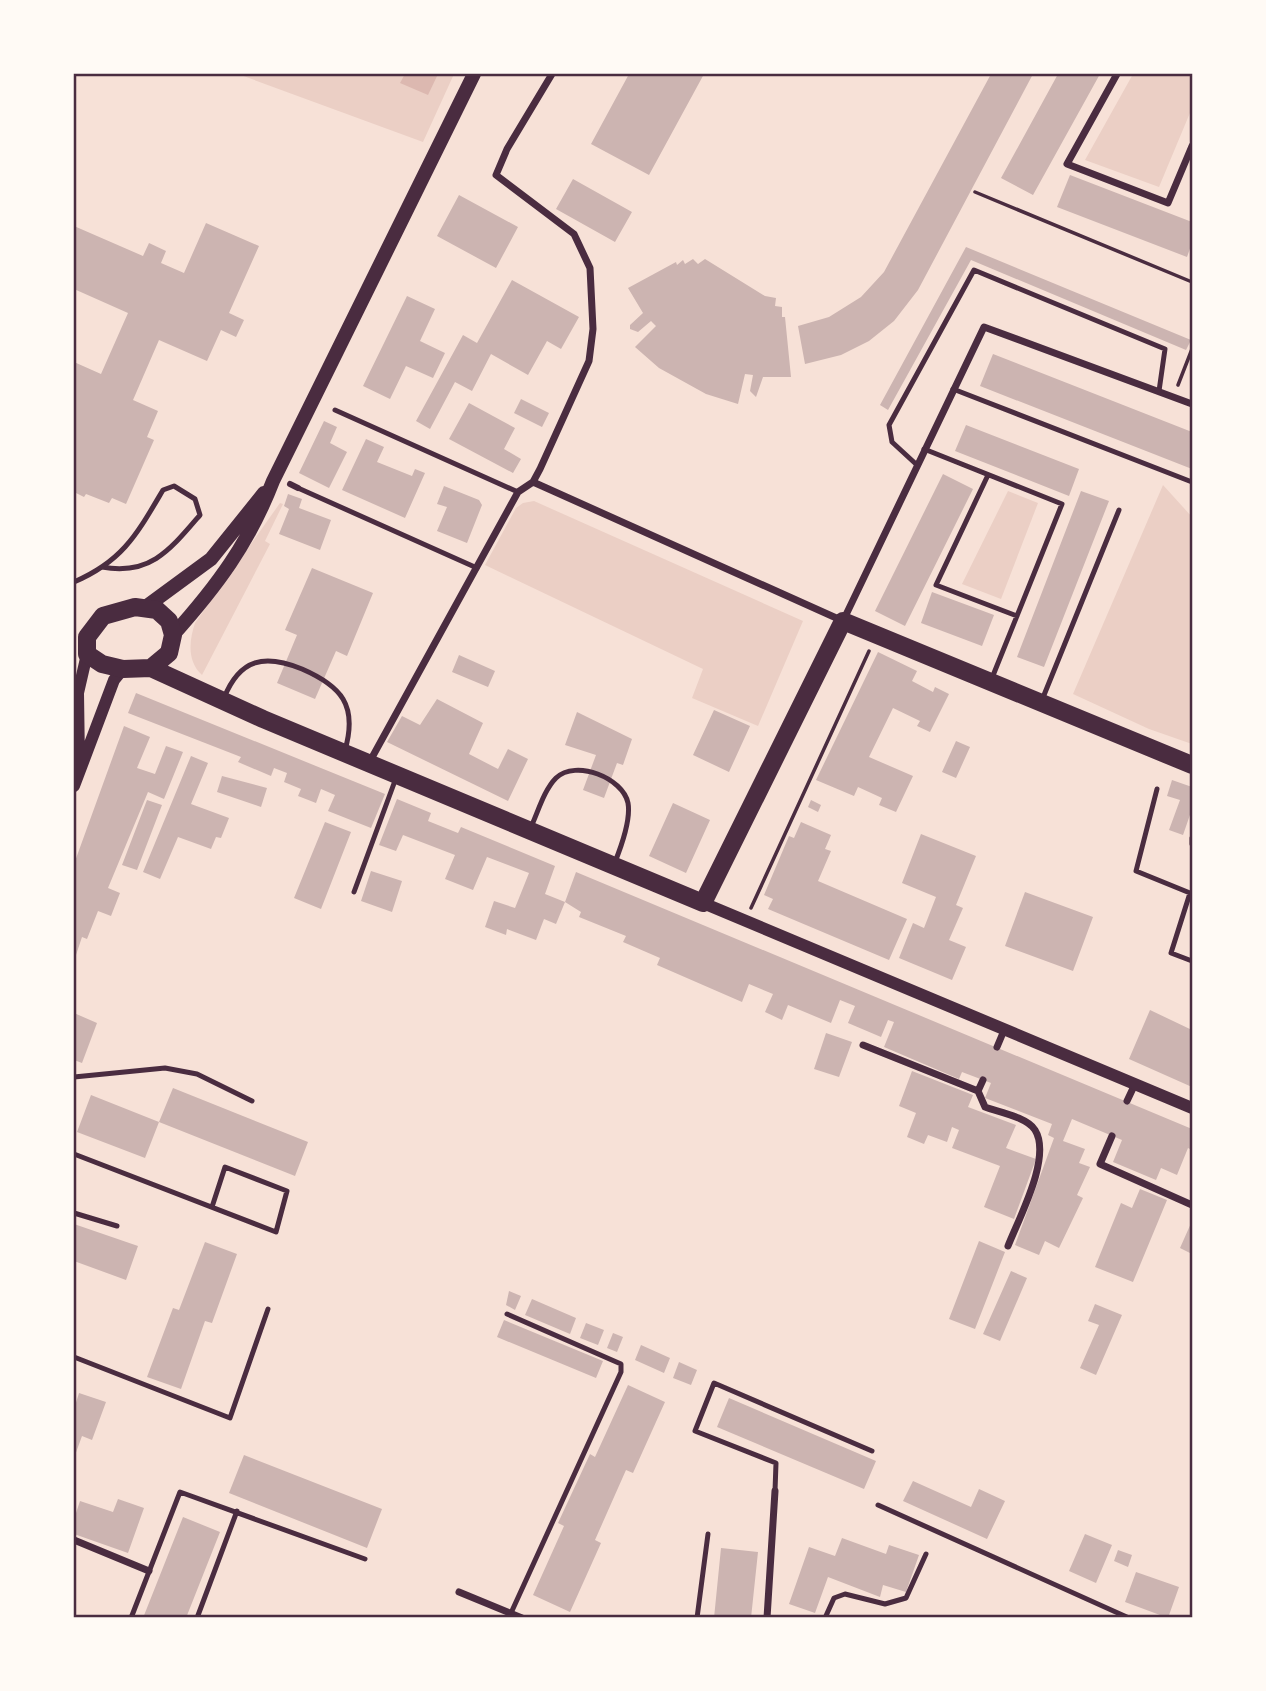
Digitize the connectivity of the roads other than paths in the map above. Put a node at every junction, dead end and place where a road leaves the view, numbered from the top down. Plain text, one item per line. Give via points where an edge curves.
1 (474, 74) edge
2 (552, 74) edge
3 (1117, 74) edge
4 (1192, 146) edge
5 (953, 389) junction
6 (1159, 391) junction
7 (1192, 404) edge
8 (335, 410) dead end
9 (924, 449) junction
10 (917, 465) junction
11 (988, 475) junction
12 (273, 481) junction
13 (533, 482) junction
14 (1192, 482) edge
15 (290, 484) dead end
16 (298, 488) joint
17 (518, 492) junction
18 (1119, 510) dead end
19 (102, 567) junction
20 (477, 568) junction
21 (74, 582) edge
22 (147, 606) junction
23 (1017, 616) junction
24 (843, 621) junction
25 (83, 641) edge
26 (171, 644) junction
27 (151, 668) junction
28 (123, 669) junction
29 (990, 681) junction
30 (202, 690) junction
31 (222, 702) junction
32 (1041, 703) junction
33 (344, 752) junction
34 (369, 763) junction
35 (1192, 765) edge
36 (397, 775) junction
37 (76, 780) edge
38 (1157, 789) dead end
39 (530, 830) junction
40 (1192, 838) edge
41 (1192, 844) edge
42 (614, 865) junction
43 (354, 892) dead end
44 (703, 903) junction
45 (1192, 961) edge
46 (1004, 1028) junction
47 (863, 1045) dead end
48 (997, 1047) dead end
49 (74, 1077) edge
50 (983, 1080) dead end
51 (1135, 1084) junction
52 (978, 1091) junction
53 (252, 1101) dead end
54 (1127, 1101) dead end
55 (1192, 1108) edge
56 (1112, 1136) dead end
57 (74, 1154) edge
58 (1192, 1205) edge
59 (212, 1207) junction
60 (74, 1213) edge
61 (117, 1226) dead end
62 (1008, 1245) dead end
63 (268, 1309) dead end
64 (507, 1314) dead end
65 (74, 1357) edge
66 (872, 1451) dead end
67 (775, 1491) joint
68 (878, 1505) dead end
69 (237, 1511) junction
70 (708, 1534) dead end
71 (74, 1540) edge
72 (926, 1554) dead end
73 (365, 1559) dead end
74 (149, 1571) junction
75 (459, 1592) dead end
76 (511, 1613) junction
77 (131, 1618) edge
78 (197, 1618) edge
79 (522, 1618) edge
80 (696, 1618) edge
81 (767, 1618) edge
82 (825, 1618) edge
83 (1129, 1618) edge

1 - 12 main road
2 - 13 street via 496,175 574,234 590,268 593,329 585,371
3 - 4 street via 1067,164 1168,203
5 - 6 street via 984,327
5 - 9 street
5 - 14 lane
6 - 7 street
6 - 10 lane via 1165,349 974,270 889,425 892,442
8 - 17 lane
9 - 10 street
9 - 11 lane
10 - 24 street
11 - 23 lane via 1062,504
11 - 23 lane via 936,585
12 - 22 main road via 211,559
12 - 26 main road via 246,542
13 - 17 street
13 - 24 street
15 - 16 street
16 - 20 lane
17 - 20 street
18 - 32 lane
19 - 19 lane via 131,544 163,490 174,486 195,499 200,515 146,566
19 - 21 lane
20 - 34 street
22 - 25 main road via 103,616
22 - 26 main road via 169,621
23 - 29 lane
24 - 29 main road
24 - 44 main road
25 - 28 main road via 102,664
25 - 37 street
26 - 27 main road
26 - 30 main road
27 - 28 main road
27 - 30 main road
28 - 37 street via 114,680
29 - 32 main road
30 - 31 main road
31 - 33 main road
31 - 33 lane via 239,672 253,663 280,660 340,690 349,726
32 - 35 main road
33 - 34 main road
34 - 36 main road
36 - 39 main road
36 - 43 lane
38 - 45 lane via 1136,871 1190,893 1171,953
39 - 42 main road
39 - 42 lane via 558,776 584,770 616,784 626,799
40 - 41 lane
42 - 44 main road
44 - 46 street
46 - 48 street
46 - 51 street
47 - 52 street
49 - 53 lane via 165,1068 197,1074
50 - 52 street
51 - 54 street
51 - 55 street
52 - 62 street via 985,1107 1035,1130 1041,1150
56 - 58 street via 1100,1164
57 - 59 lane
59 - 59 lane via 276,1232 287,1191 225,1167
60 - 61 lane
63 - 65 lane via 230,1418
64 - 76 lane via 621,1364
66 - 67 lane via 714,1383 695,1431 776,1463
67 - 81 street
68 - 83 lane
69 - 73 lane
69 - 74 lane via 180,1492
69 - 78 lane
70 - 80 lane
71 - 74 street
72 - 82 lane via 906,1598 884,1604 845,1594 834,1598
74 - 77 lane
75 - 76 street
76 - 79 street

